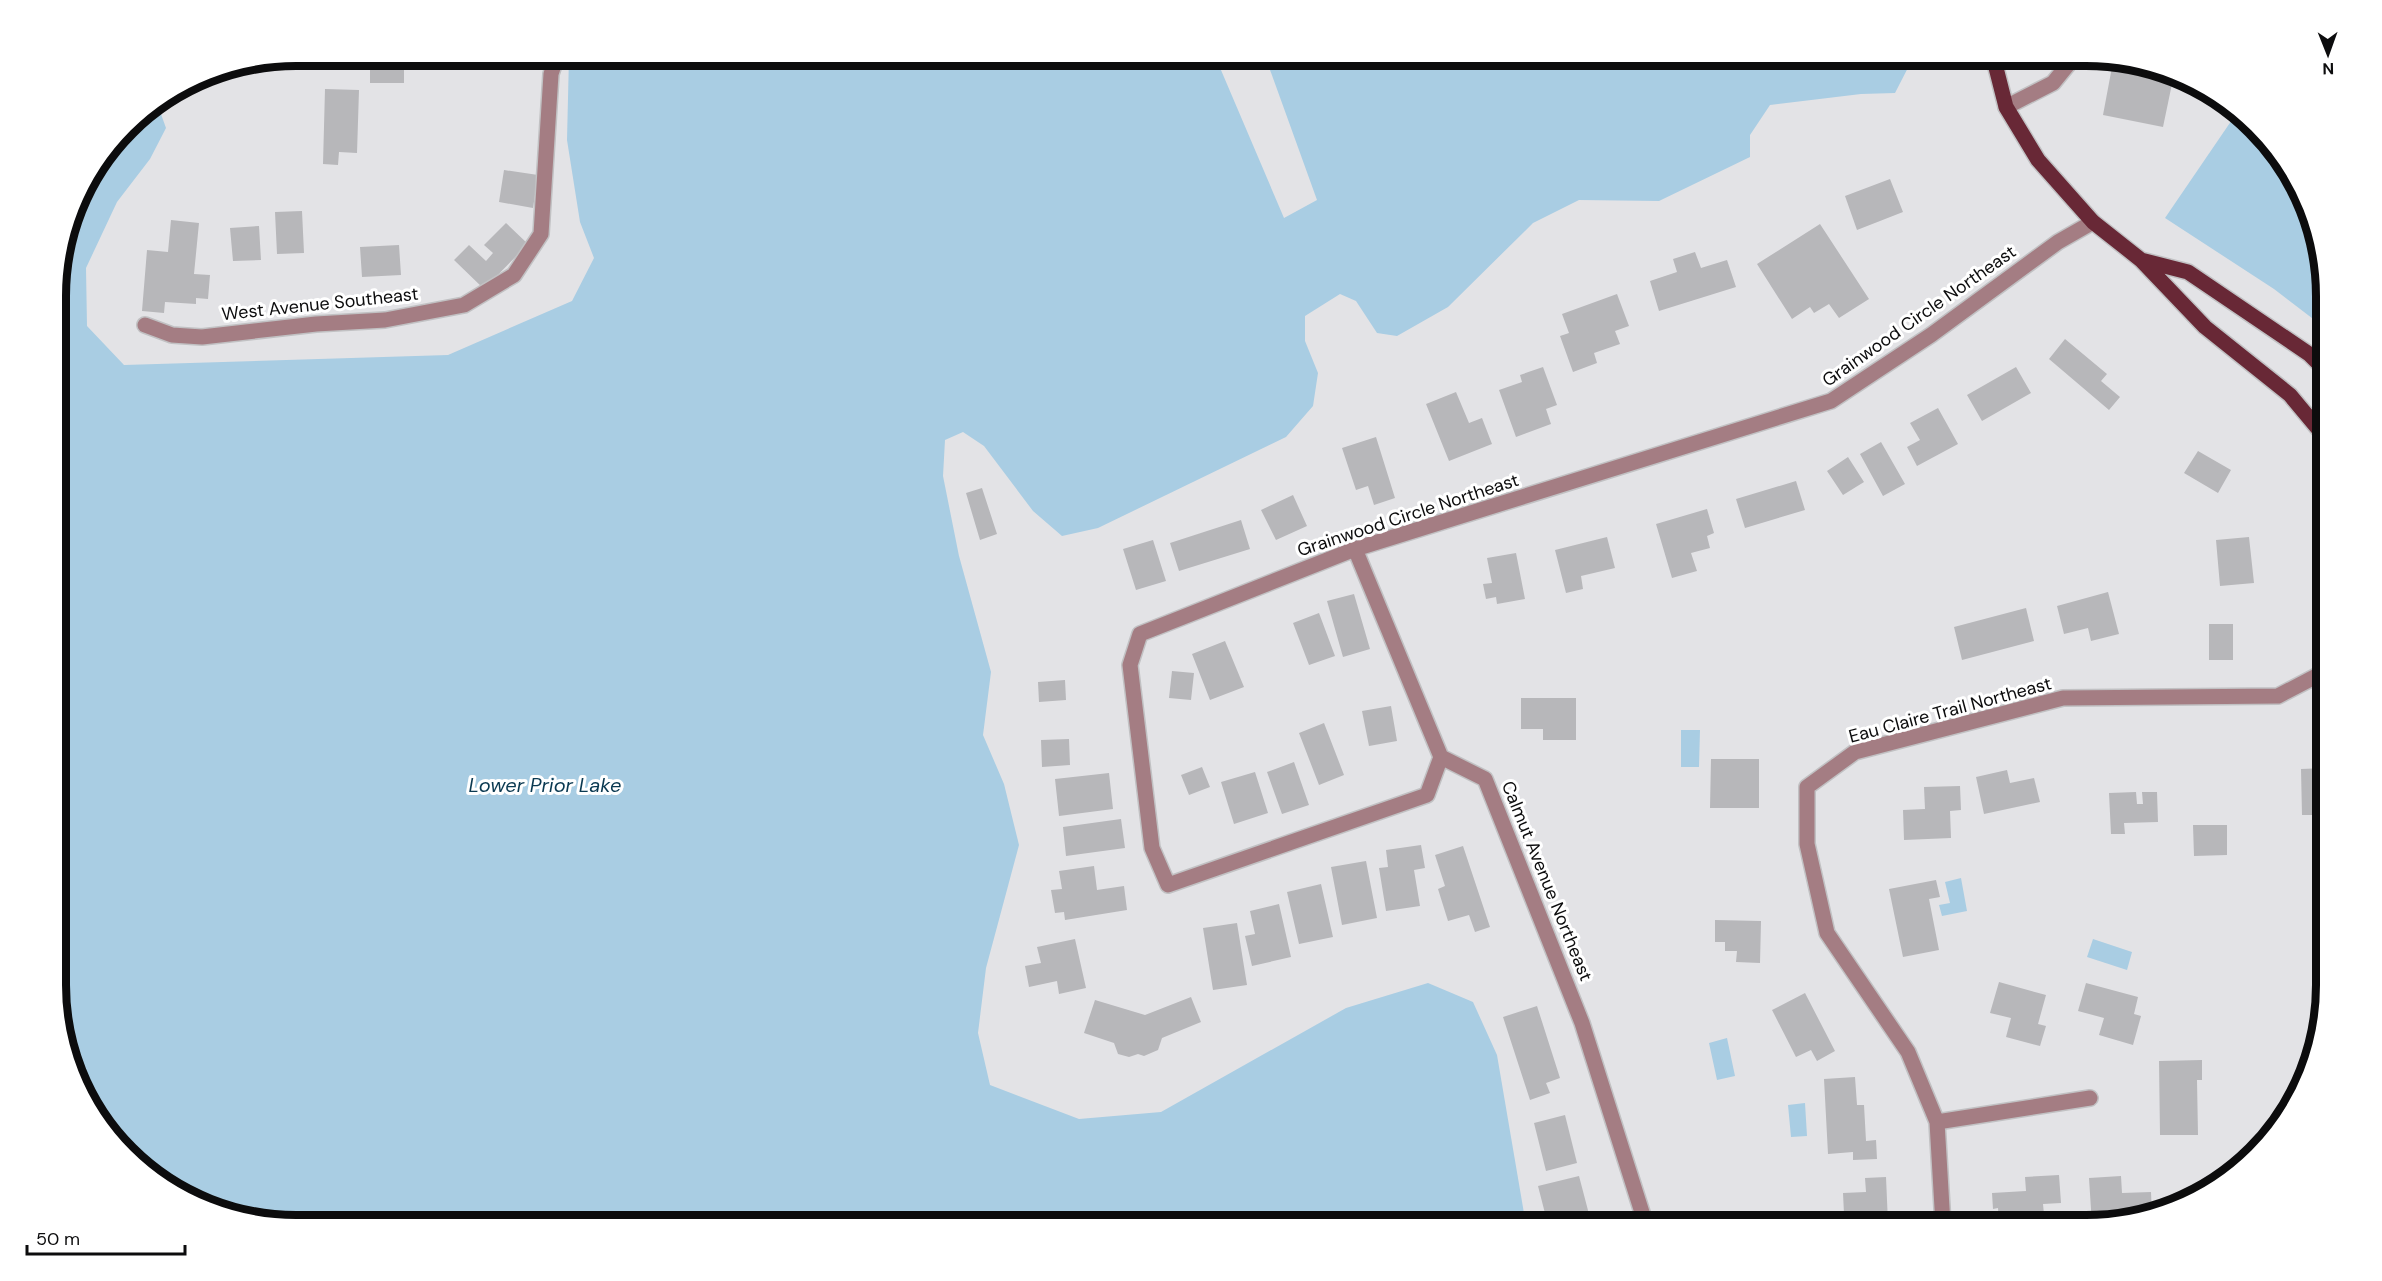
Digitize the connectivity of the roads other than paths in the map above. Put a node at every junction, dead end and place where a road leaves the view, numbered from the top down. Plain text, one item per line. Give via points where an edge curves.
1 (554, 66) edge
2 (1996, 66) edge
3 (2067, 66) edge
4 (2006, 107) junction
5 (2093, 222) junction
6 (2141, 260) junction
7 (145, 325) dead end
8 (2316, 361) edge
9 (2316, 426) edge
10 (1355, 549) junction
11 (2316, 676) edge
12 (1441, 758) junction
13 (2090, 1098) dead end
14 (1938, 1122) junction
15 (1643, 1215) edge
16 (1943, 1215) edge

1 - 7 street, West Avenue Southeast via 541,234 514,275 464,305 385,320 202,337 172,334
2 - 4 main road
3 - 4 street via 2053,83
4 - 5 main road via 2038,160
5 - 6 main road
5 - 10 street, Grainwood Circle Northeast via 2058,242 1931,335 1831,401
6 - 8 main road via 2188,272
6 - 9 main road via 2205,327 2290,395
10 - 12 street
10 - 12 street, Grainwood Circle Northeast via 1140,634 1130,665 1152,848 1168,885 1427,795
11 - 14 street, Eau Claire Trail Northeast via 2277,696 2063,698 1855,752 1808,787 1807,844 1827,933 1908,1052
12 - 15 street, Calmut Avenue Northeast via 1485,779 1582,1023
13 - 14 street
14 - 16 street, Eau Claire Trail Northeast

